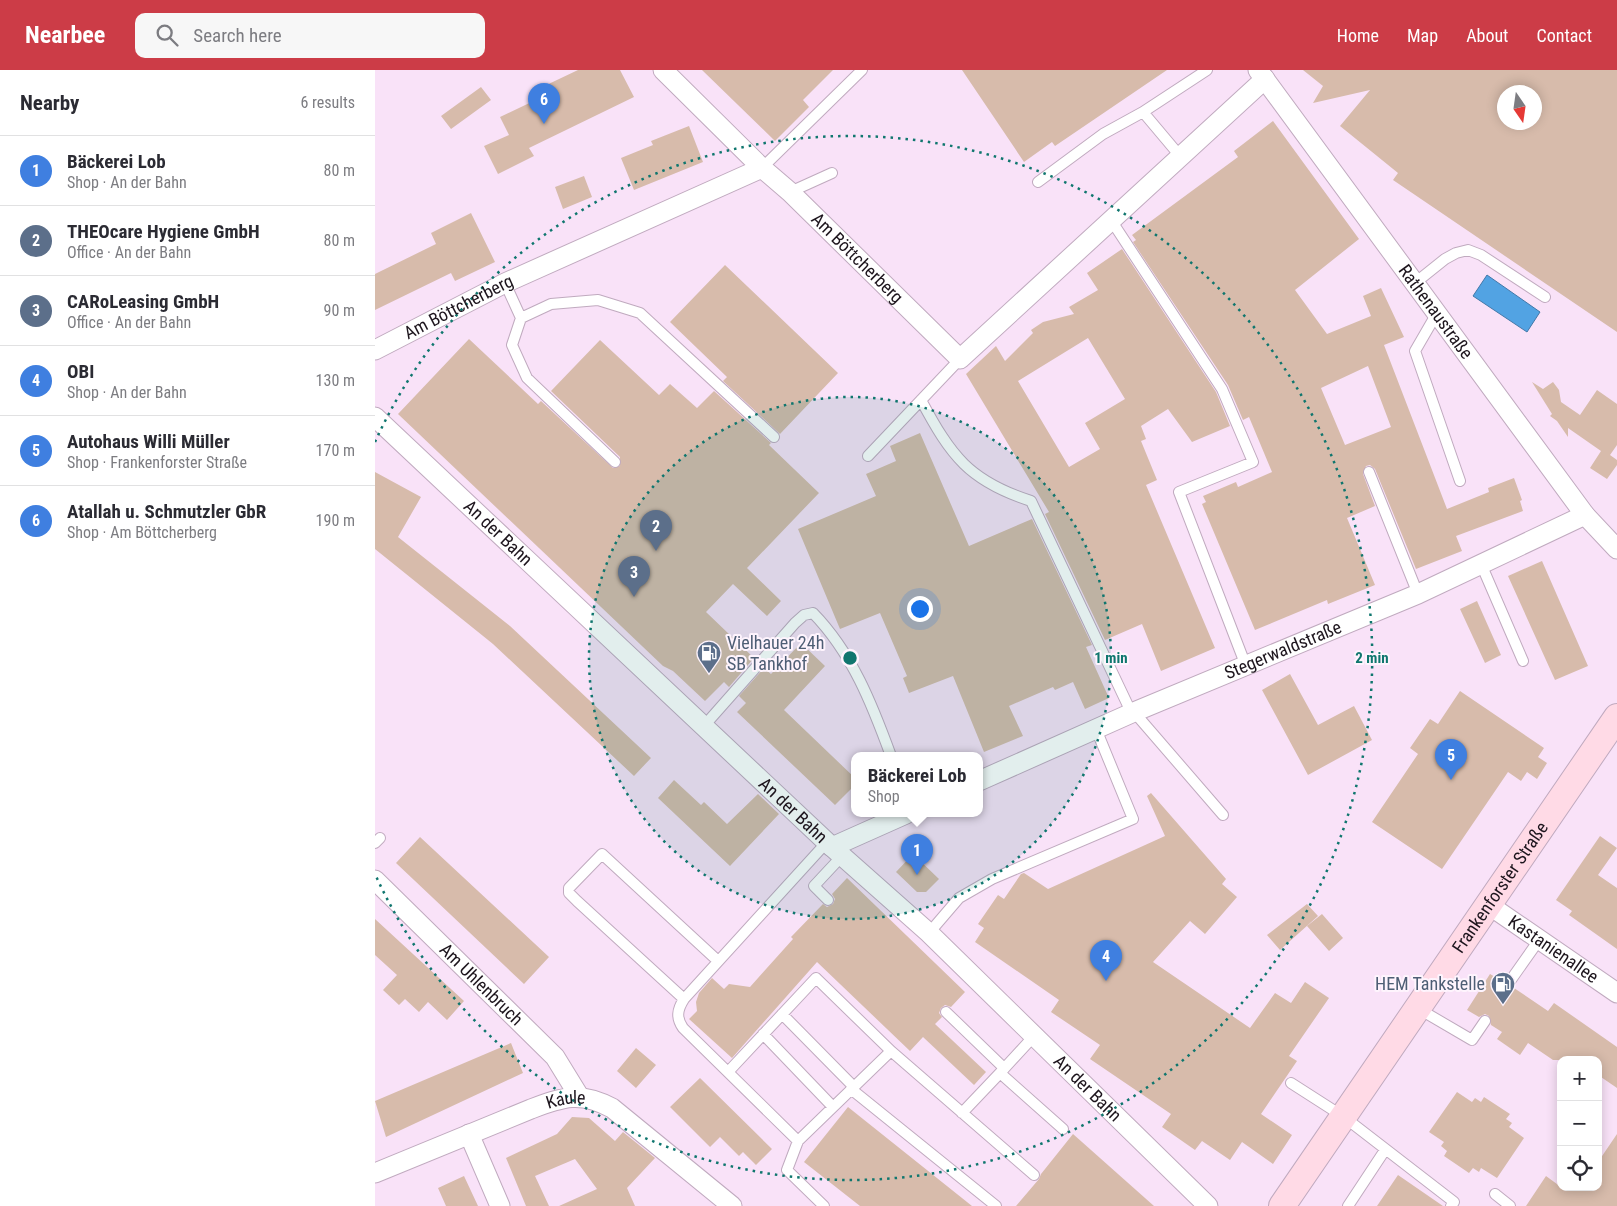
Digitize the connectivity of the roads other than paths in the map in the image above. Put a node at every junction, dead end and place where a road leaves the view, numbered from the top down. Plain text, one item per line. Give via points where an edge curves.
1 (663, 70) edge
2 (862, 70) edge
3 (1207, 70) edge
4 (1261, 74) edge
5 (1143, 112) junction
6 (1180, 156) junction
7 (763, 168) junction
8 (831, 173) dead end
9 (1038, 182) dead end
10 (789, 192) junction
11 (1111, 220) junction
12 (505, 283) junction
13 (1415, 283) junction
14 (1545, 297) dead end
15 (1437, 313) junction
16 (521, 318) junction
17 (375, 350) edge
18 (960, 359) junction
19 (921, 400) junction
20 (375, 417) edge
21 (774, 437) dead end
22 (868, 456) dead end
23 (615, 462) dead end
24 (1369, 472) dead end
25 (1460, 481) dead end
26 (1585, 515) junction
27 (1617, 549) edge
28 (1481, 564) junction
29 (1418, 594) junction
30 (1523, 661) dead end
31 (1246, 666) junction
32 (1133, 713) junction
33 (1617, 717) edge
34 (704, 726) junction
35 (1096, 729) junction
36 (890, 752) edge
37 (983, 779) edge
38 (1223, 815) dead end
39 (900, 817) edge
40 (834, 848) junction
41 (375, 880) edge
42 (828, 900) dead end
43 (1489, 905) junction
44 (929, 933) junction
45 (1539, 940) junction
46 (718, 961) junction
47 (1508, 984) dead end
48 (1617, 993) edge
49 (684, 999) junction
50 (1419, 1009) junction
51 (946, 1012) dead end
52 (782, 1014) junction
53 (1485, 1021) dead end
54 (763, 1034) junction
55 (1034, 1036) junction
56 (891, 1051) junction
57 (1002, 1071) junction
58 (728, 1072) junction
59 (1291, 1083) dead end
60 (853, 1088) junction
61 (579, 1096) junction
62 (833, 1107) junction
63 (962, 1113) junction
64 (1344, 1117) junction
65 (1063, 1129) dead end
66 (469, 1134) junction
67 (797, 1141) junction
68 (1385, 1150) junction
69 (375, 1173) edge
70 (1034, 1175) dead end
71 (1495, 1194) dead end
72 (500, 1206) edge
73 (732, 1206) edge
74 (824, 1206) edge
75 (996, 1206) edge
76 (1208, 1206) edge
77 (1283, 1206) edge
78 (1348, 1206) edge
79 (1451, 1206) edge
80 (1511, 1206) edge

1 - 7 street
2 - 7 lane
3 - 5 lane
4 - 6 street
4 - 13 street, Rathenaustraße
5 - 6 lane
5 - 9 lane via 1103,134
6 - 11 street
7 - 10 street, Am Böttcherberg
7 - 12 street, Am Böttcherberg
8 - 10 lane
10 - 18 street, Am Böttcherberg
11 - 18 street
11 - 31 lane via 1222,389 1253,462 1179,492
12 - 16 lane
12 - 17 street, Am Böttcherberg
13 - 14 lane via 1445,259 1468,250 1481,255
13 - 15 street, Rathenaustraße
15 - 25 lane via 1415,352
15 - 26 street, Rathenaustraße
16 - 21 lane via 551,304 598,300 640,313
16 - 23 lane via 512,345 527,378
18 - 19 lane
19 - 22 lane
19 - 32 lane via 943,440 969,470 1005,493 1031,501
20 - 34 street, An der Bahn
24 - 29 lane
26 - 27 street, Rathenaustraße
26 - 28 street, Stegerwaldstraße
28 - 29 street, Stegerwaldstraße
28 - 30 lane
29 - 31 street, Stegerwaldstraße
31 - 32 street, Stegerwaldstraße
32 - 35 street, Stegerwaldstraße
32 - 38 lane
33 - 43 main road, Frankenforster Straße
34 - 36 lane via 795,623 804,615 813,613 830,630 847,655 872,704
34 - 40 street, An der Bahn
35 - 37 street, Stegerwaldstraße
35 - 44 lane via 1133,819 977,887 959,898
39 - 40 street
40 - 42 lane via 814,886
40 - 44 street, An der Bahn
40 - 46 lane
41 - 61 street, Am Uhlenbruch via 555,1057
43 - 45 street, Kastanienallee
43 - 50 main road, Frankenforster Straße
44 - 55 street, An der Bahn
45 - 47 lane
45 - 48 street, Kastanienallee
46 - 49 lane
46 - 49 lane via 602,854 569,888 569,893 577,901
49 - 58 lane via 677,1013 678,1021
50 - 53 lane via 1472,1040
50 - 64 main road, Frankenforster Straße
51 - 57 lane
52 - 54 lane
52 - 56 lane via 816,978
52 - 60 lane
54 - 58 lane
54 - 62 lane
55 - 57 lane
55 - 76 street, An der Bahn
56 - 60 lane
56 - 63 lane
57 - 63 lane
57 - 65 lane
58 - 67 lane
59 - 64 lane
60 - 62 lane
60 - 75 lane
61 - 66 street, Kaule via 556,1100
61 - 73 street, Kaule via 595,1099 612,1108
62 - 67 lane
63 - 70 lane
64 - 68 lane
64 - 77 main road, Frankenforster Straße
66 - 69 street, Kaule
66 - 72 street
67 - 74 lane via 787,1170
68 - 78 lane
68 - 79 lane via 1454,1202
71 - 80 lane

